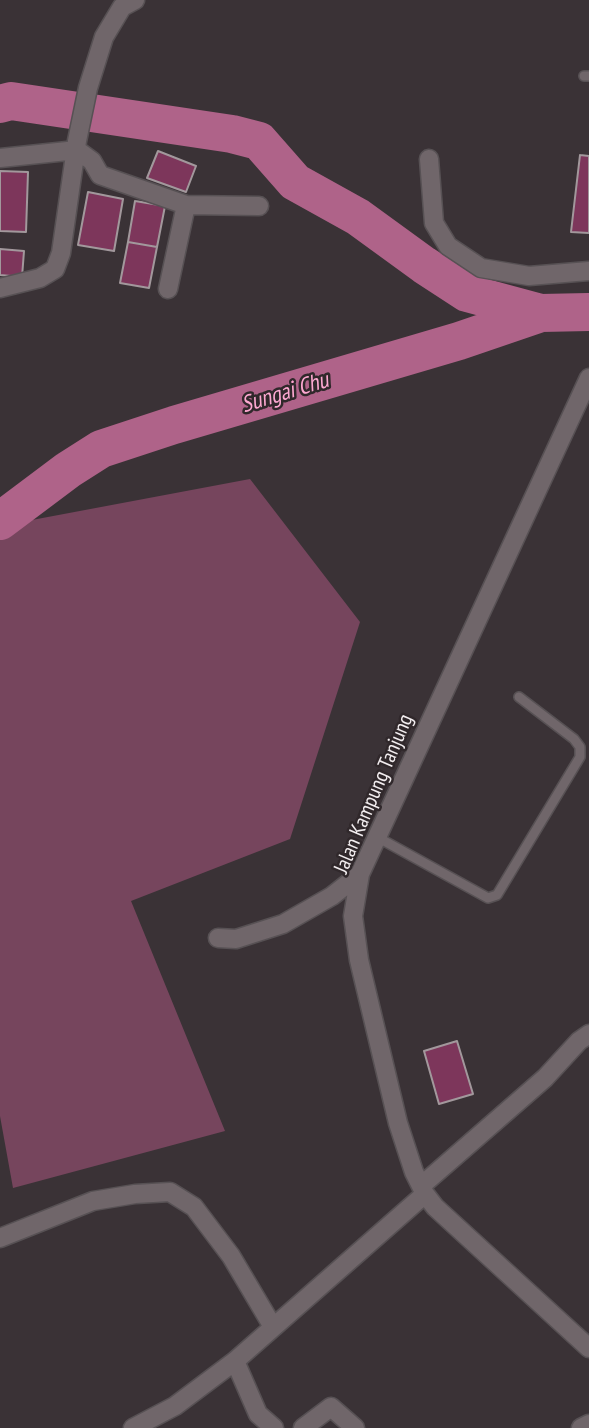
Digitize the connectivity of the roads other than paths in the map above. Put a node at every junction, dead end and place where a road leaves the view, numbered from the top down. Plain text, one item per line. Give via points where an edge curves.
1 (135, 0) edge
2 (77, 145) junction
3 (0, 158) edge
4 (429, 159) dead end
5 (187, 205) junction
6 (259, 206) dead end
7 (589, 271) edge
8 (0, 288) edge
9 (168, 289) dead end
10 (589, 378) edge
11 (519, 697) dead end
12 (377, 838) junction
13 (360, 874) junction
14 (218, 938) dead end
15 (589, 1034) edge
16 (423, 1190) junction
17 (0, 1238) edge
18 (273, 1328) junction
19 (589, 1348) edge
20 (235, 1361) junction
21 (589, 1424) edge
22 (133, 1428) edge
23 (274, 1428) edge
24 (303, 1428) edge
25 (355, 1428) edge
26 (581, 1428) edge

1 - 2 street via 122,7 104,37
2 - 3 street
2 - 5 street via 100,174
2 - 8 street via 55,269 40,278
4 - 7 street via 434,223 448,246 481,268 529,276
5 - 6 street
5 - 9 street
10 - 12 street, Jalan Kampung Tanjung
11 - 12 lane via 575,739 580,757 497,895 488,898
12 - 13 street, Jalan Kampung Tanjung
13 - 14 street via 283,924 236,939
13 - 16 street, Jalan Kampung Tanjung via 353,916 359,960 398,1123
15 - 16 street
16 - 18 street
16 - 19 street, Jalan Kampung Tanjung via 435,1207
17 - 18 street via 93,1201 170,1192 194,1207 232,1256
18 - 20 street
20 - 22 street via 175,1406
20 - 23 street via 258,1413
21 - 26 street
24 - 25 street via 331,1407

